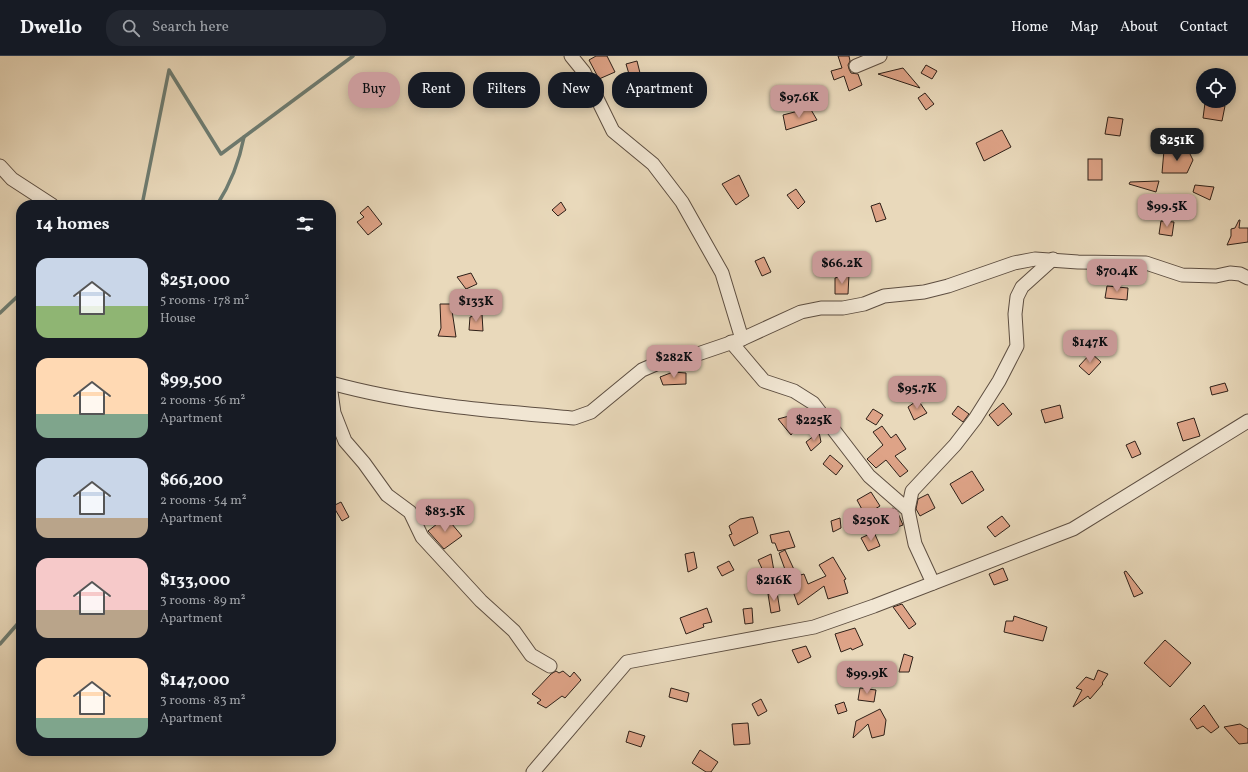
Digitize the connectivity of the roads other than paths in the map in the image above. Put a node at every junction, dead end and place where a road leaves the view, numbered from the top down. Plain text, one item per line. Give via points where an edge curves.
1 (571, 56) edge
2 (880, 56) edge
3 (856, 66) dead end
4 (0, 166) edge
5 (44, 200) edge
6 (1053, 259) junction
7 (1248, 278) edge
8 (737, 341) junction
9 (336, 384) edge
10 (336, 418) edge
11 (1248, 421) edge
12 (908, 510) junction
13 (933, 583) junction
14 (550, 666) dead end
15 (533, 772) edge

1 - 8 street via 584,72 613,131 653,164 682,202 722,273
2 - 3 street
4 - 5 street via 12,179
6 - 7 street via 1146,263 1182,275 1216,276 1230,273
6 - 8 street via 1014,263 924,292 884,296 864,304 843,308 821,308 801,312
6 - 12 street via 1022,287 1017,297 1016,346 998,381 975,419 955,445 912,491
8 - 9 street via 692,356 665,360 642,370 591,412 574,418 438,404 366,393
8 - 12 street via 764,381 794,391 812,403 869,476
10 - 14 street via 345,441 387,495 410,512 422,538 481,601 514,631 531,655
11 - 13 street via 1073,529
12 - 13 street via 915,544
13 - 15 street via 814,627 627,662

